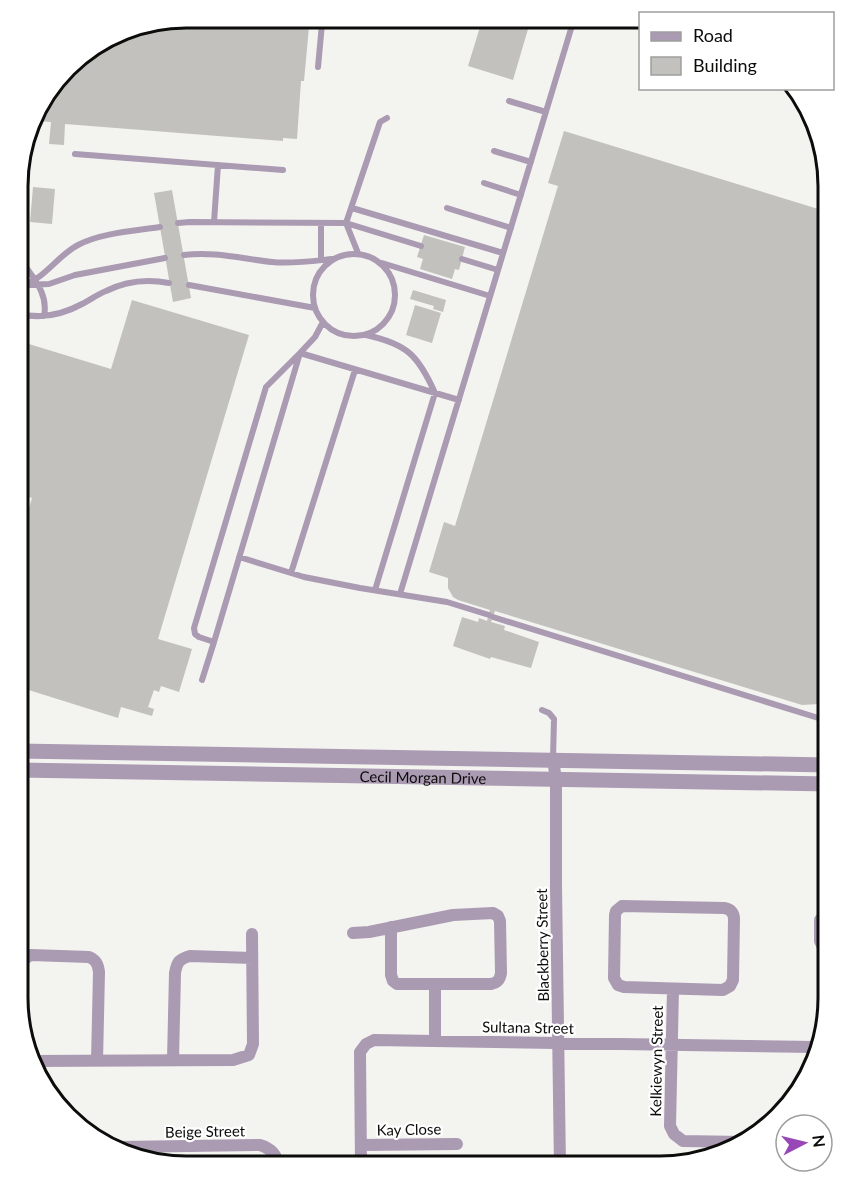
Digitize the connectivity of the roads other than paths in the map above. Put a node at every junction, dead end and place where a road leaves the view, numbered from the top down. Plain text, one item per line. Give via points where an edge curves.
1 (322, 28) edge
2 (571, 28) edge
3 (318, 67) dead end
4 (509, 101) dead end
5 (546, 112) junction
6 (387, 118) dead end
7 (494, 151) dead end
8 (75, 154) dead end
9 (531, 162) junction
10 (218, 165) junction
11 (284, 170) dead end
12 (484, 183) dead end
13 (521, 195) junction
14 (351, 208) junction
15 (447, 208) dead end
16 (214, 222) junction
17 (178, 223) dead end
18 (321, 223) junction
19 (346, 223) junction
20 (160, 227) dead end
21 (511, 228) junction
22 (421, 246) dead end
23 (358, 253) junction
24 (503, 253) junction
25 (184, 255) dead end
26 (165, 258) dead end
27 (334, 259) junction
28 (462, 259) dead end
29 (321, 260) junction
30 (381, 263) junction
31 (28, 270) edge
32 (498, 270) junction
33 (37, 282) junction
34 (170, 283) dead end
35 (28, 284) edge
36 (189, 285) dead end
37 (490, 296) junction
38 (315, 308) junction
39 (28, 315) edge
40 (44, 316) junction
41 (323, 322) junction
42 (366, 335) junction
43 (300, 353) junction
44 (355, 370) junction
45 (435, 393) junction
46 (459, 400) junction
47 (239, 557) junction
48 (291, 573) junction
49 (375, 590) junction
50 (400, 594) junction
51 (214, 642) junction
52 (202, 680) dead end
53 (542, 710) dead end
54 (817, 718) edge
55 (28, 751) edge
56 (553, 759) junction
57 (817, 765) edge
58 (28, 770) edge
59 (556, 780) junction
60 (817, 784) edge
61 (391, 927) junction
62 (353, 933) dead end
63 (252, 934) dead end
64 (28, 957) edge
65 (252, 958) junction
66 (435, 985) junction
67 (673, 989) junction
68 (435, 1040) junction
69 (558, 1042) junction
70 (671, 1044) junction
71 (810, 1047) edge
72 (41, 1060) edge
73 (98, 1060) junction
74 (173, 1060) junction
75 (724, 1142) edge
76 (458, 1144) dead end
77 (361, 1145) junction
78 (134, 1147) edge
79 (276, 1156) edge
80 (361, 1156) edge
81 (560, 1156) edge

1 - 3 lane
2 - 5 lane
4 - 5 lane
5 - 9 lane
6 - 14 lane via 380,122
7 - 9 lane
8 - 10 lane
9 - 13 lane
10 - 11 lane
10 - 16 lane
12 - 13 lane
13 - 21 lane
14 - 19 lane
14 - 24 lane
15 - 21 lane
16 - 17 lane
16 - 18 lane
18 - 19 lane
18 - 29 lane
19 - 22 lane
19 - 23 lane
20 - 33 lane via 82,243
21 - 24 lane
23 - 27 lane
23 - 30 lane
24 - 32 lane
25 - 29 lane via 274,262
26 - 33 lane via 75,275 49,284
27 - 29 lane
27 - 38 lane via 318,275
28 - 32 lane
30 - 37 lane
30 - 42 lane via 394,282 395,304 385,323
31 - 33 lane
32 - 37 lane
33 - 35 lane
33 - 40 lane via 44,298
34 - 40 lane via 133,282 70,310
36 - 38 lane
37 - 46 lane
38 - 41 lane
39 - 40 lane
41 - 42 lane via 347,336
41 - 43 lane
42 - 45 lane via 389,340 405,349 417,361
43 - 44 lane
43 - 47 lane
43 - 51 lane via 266,387 194,628 197,636
44 - 45 lane
44 - 48 lane
45 - 46 lane
45 - 49 lane
46 - 50 lane
47 - 48 lane
47 - 51 lane
48 - 49 lane
49 - 50 lane
50 - 54 lane via 447,602
51 - 52 lane
53 - 56 lane via 554,719
55 - 56 street, Cecil Morgan Drive
56 - 57 street, Cecil Morgan Drive
56 - 59 street, Blackberry Street
58 - 59 street, Cecil Morgan Drive
59 - 60 street, Cecil Morgan Drive
59 - 69 street, Blackberry Street
61 - 62 street
61 - 66 street via 393,981 400,985
61 - 66 street via 453,915 490,912 498,916 501,973 497,982
63 - 65 street
64 - 73 street via 89,957 98,965
65 - 74 street via 190,956 177,964
65 - 74 street via 253,1044 249,1055 233,1060
66 - 68 street
67 - 67 street via 616,984 615,915 619,908 731,911 734,919 730,986 723,990
67 - 70 street, Kelkiewyn Street
68 - 69 street, Sultana Street
68 - 77 street, Sultana Street via 374,1040 362,1048
69 - 70 street, Sultana Street
69 - 81 street, Blackberry Street
70 - 71 street, Sultana Street
70 - 75 street, Kelkiewyn Street via 670,1126 674,1134 686,1142
72 - 73 street
73 - 74 street
76 - 77 street, Kay Close
77 - 80 street, Sultana Street
78 - 79 street, Beige Street via 260,1145

